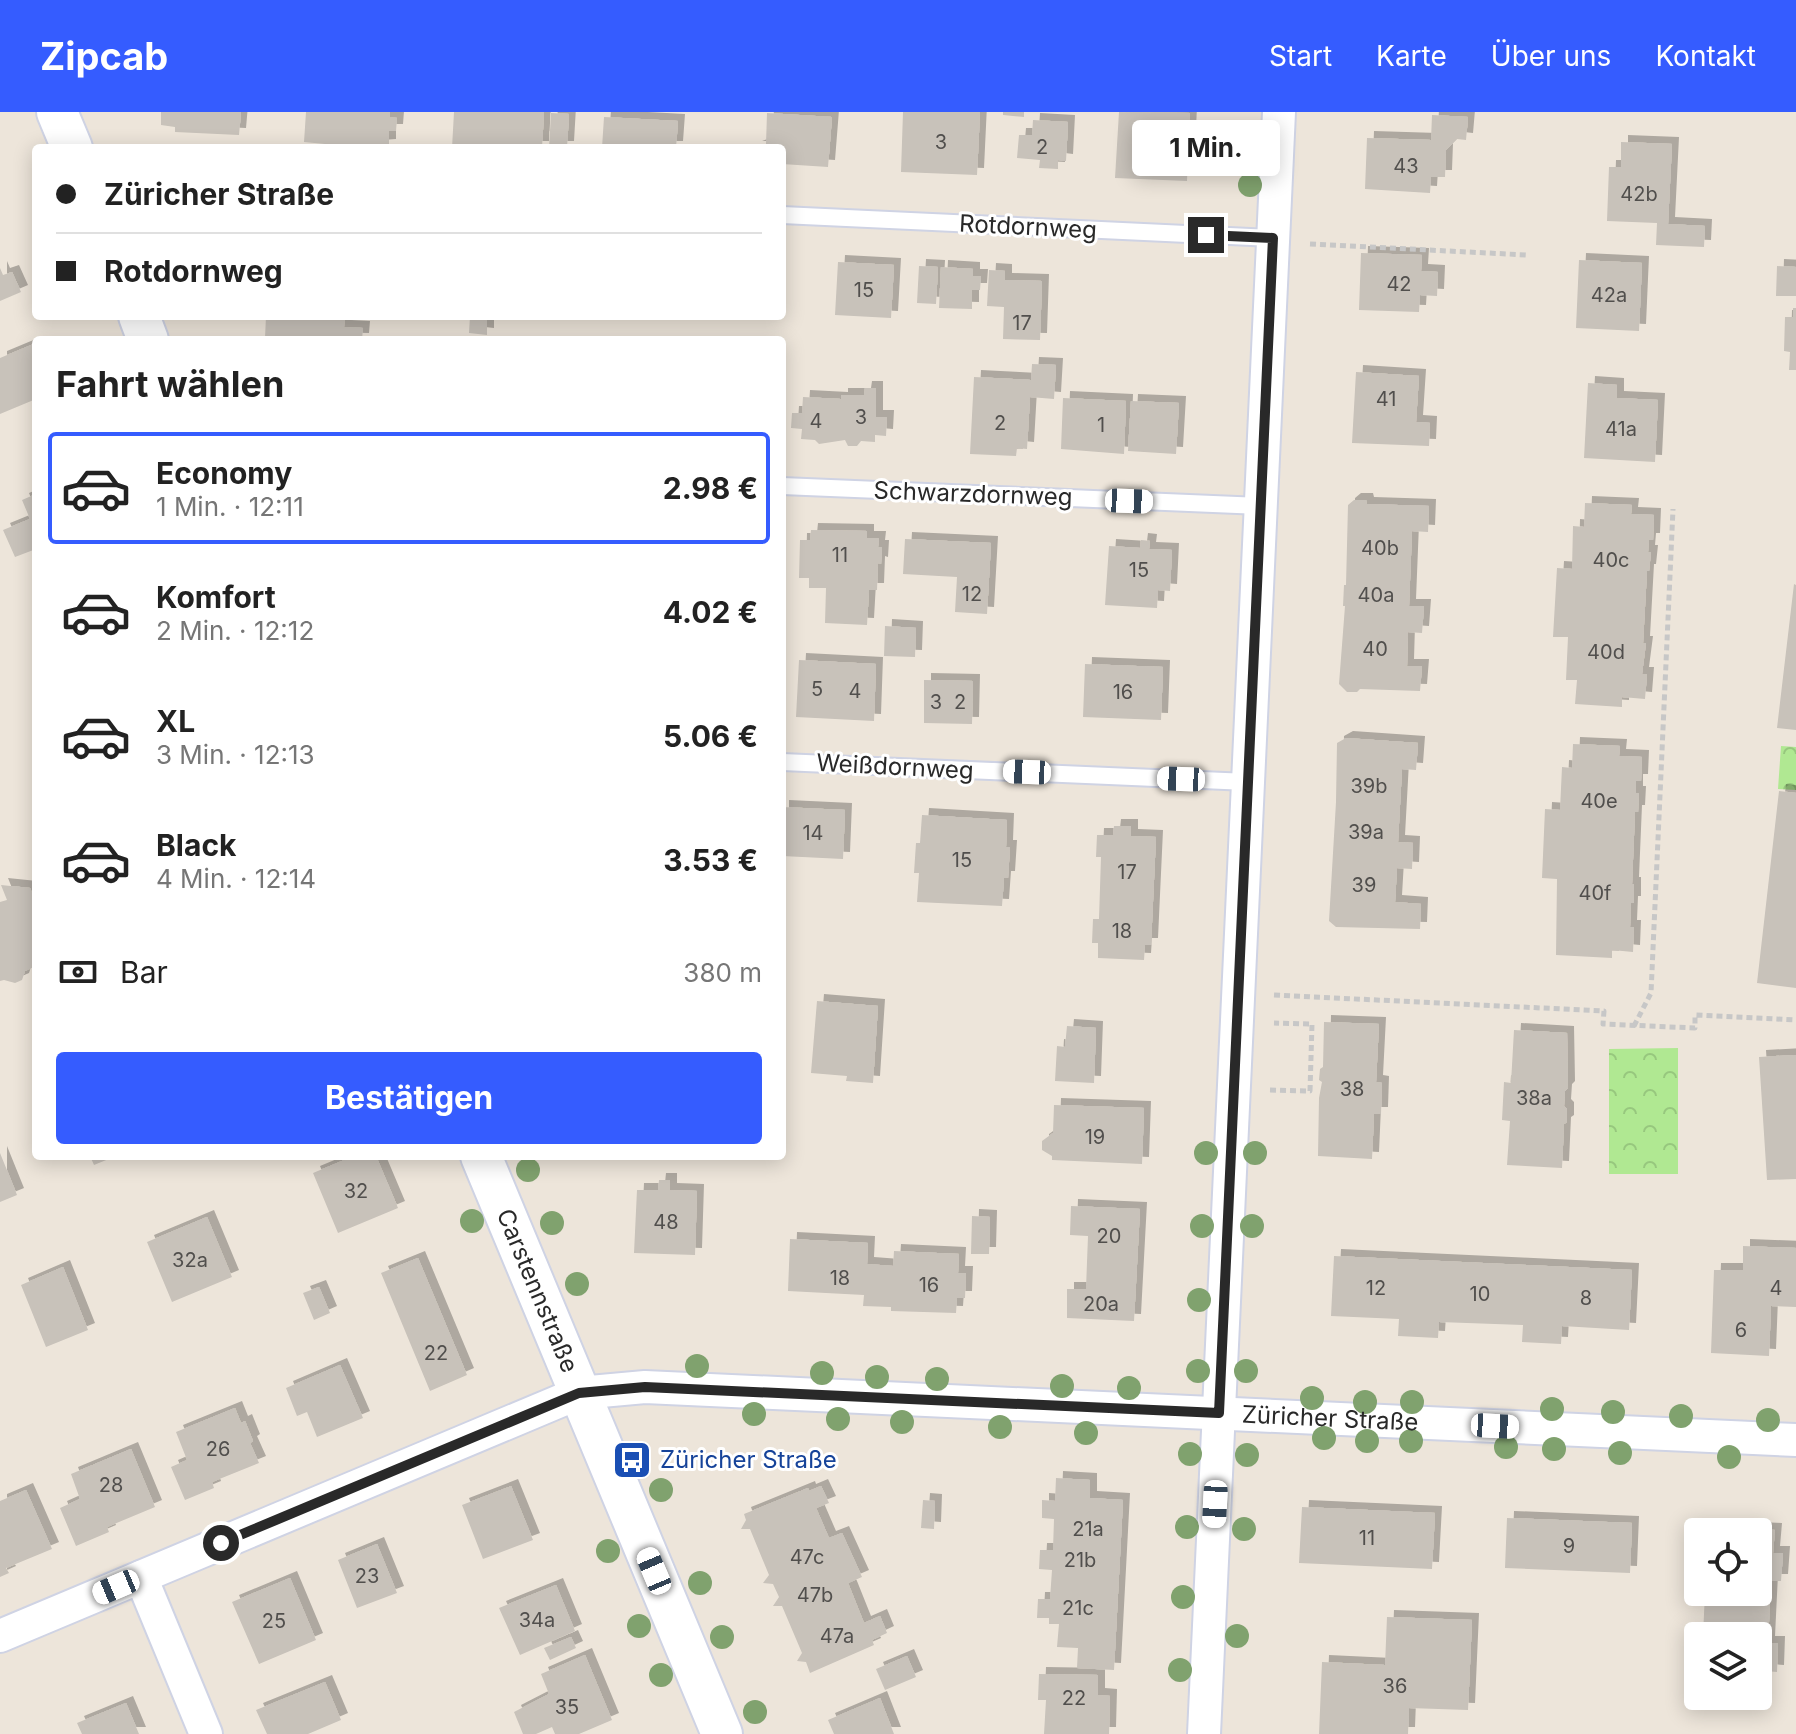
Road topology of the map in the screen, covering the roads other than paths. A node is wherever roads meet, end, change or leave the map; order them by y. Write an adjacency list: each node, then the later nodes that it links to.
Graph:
1 (57, 112): 3 (street)
2 (1279, 112): 5 (street)
3 (70, 144)
4 (786, 215): 5 (lane, Rotdornweg)
5 (1273, 238): 7 (street)
6 (786, 486): 7 (lane, Schwarzdornweg)
7 (1261, 506): 9 (street)
8 (786, 762): 9 (lane, Weißdornweg)
9 (1248, 782): 12 (street)
10 (483, 1160): 11 (street, Carstennstraße)
11 (579, 1393): 12 (street, Züricher Straße); 14 (street, Züricher Straße); 17 (street, Carstennstraße)
12 (1219, 1413): 13 (street, Züricher Straße); 18 (street)
13 (1796, 1440)
14 (141, 1577): 15 (street, Züricher Straße); 16 (street)
15 (0, 1636)
16 (206, 1734)
17 (722, 1734)
18 (1204, 1734)

